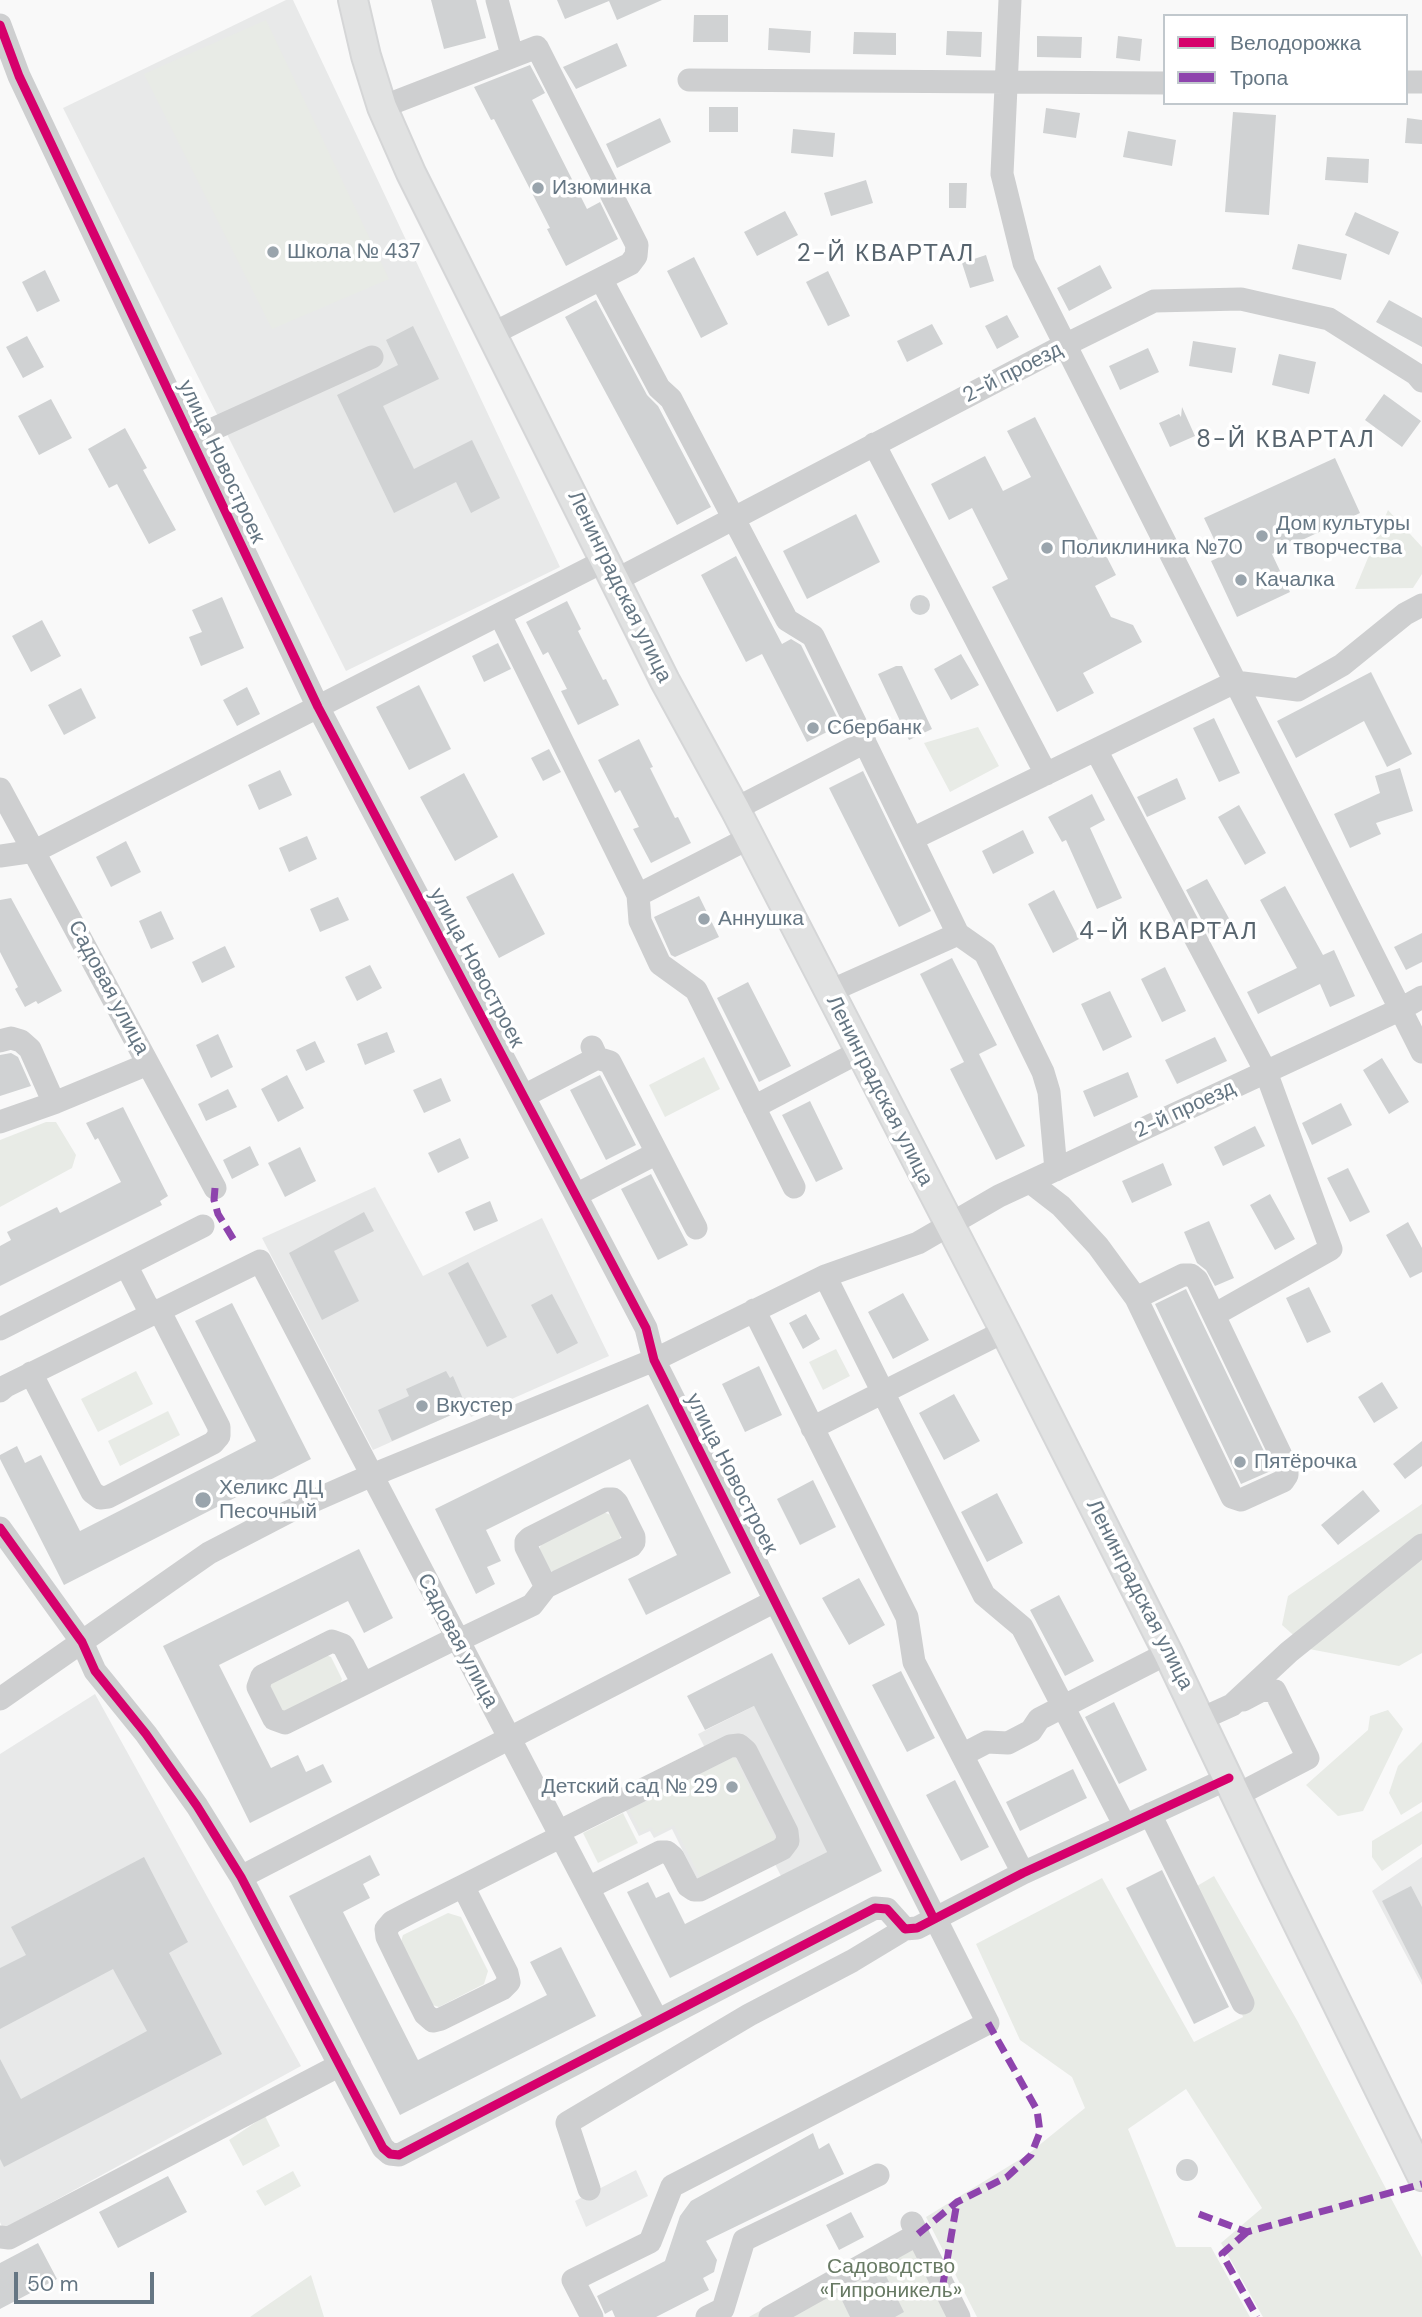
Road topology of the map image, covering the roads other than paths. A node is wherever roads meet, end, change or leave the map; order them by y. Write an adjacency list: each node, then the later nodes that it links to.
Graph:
1 (353, 0): 9 (main road, Ленинградская улица)
2 (497, 0): 5 (street)
3 (1010, 0): 7 (street)
4 (0, 26): 15 (street, улица Новостроек)
5 (512, 55): 9 (street); 10 (street)
6 (689, 80): 7 (street)
7 (1004, 83): 8 (street); 12 (street)
8 (1163, 83)
9 (382, 107): 11 (main road, Ленинградская улица)
10 (601, 279): 11 (street); 17 (street)
11 (492, 334): 18 (main road, Ленинградская улица)
12 (1065, 345): 14 (street, 2-й проезд); 16 (street, 2-й проезд); 21 (street)
13 (372, 358): 15 (street)
14 (1422, 381)
15 (191, 439): 22 (street, улица Новостроек)
16 (874, 444): 17 (street, 2-й проезд); 25 (street)
17 (733, 518): 18 (street, 2-й проезд); 23 (street)
18 (611, 570): 20 (street, 2-й проезд); 27 (main road, Ленинградская улица)
19 (1422, 605): 21 (street)
20 (500, 615): 22 (street, 2-й проезд); 32 (street)
21 (1235, 682): 24 (street); 36 (street)
22 (318, 707): 30 (street, 2-й проезд); 42 (street, улица Новостроек)
23 (865, 742): 27 (street); 29 (street)
24 (1096, 750): 25 (street); 41 (street)
25 (1046, 774): 29 (street)
26 (0, 789): 30 (street, Садовая улица)
27 (735, 809): 28 (main road, Ленинградская улица)
28 (749, 838): 32 (street); 34 (main road, Ленинградская улица)
29 (912, 839): 33 (street)
30 (35, 851): 31 (street, 2-й проезд); 40 (street, Садовая улица)
31 (0, 856)
32 (638, 894): 44 (street)
33 (958, 934): 34 (street); 47 (street)
34 (828, 992): 38 (main road, Ленинградская улица)
35 (1422, 997): 36 (street, 2-й проезд)
36 (1399, 1010): 39 (street); 41 (street, 2-й проезд)
37 (0, 1041): 43 (street)
38 (859, 1052): 44 (street); 53 (main road, Ленинградская улица)
39 (1422, 1052)
40 (148, 1064): 43 (street); 50 (street, Садовая улица)
41 (1266, 1072): 47 (street, 2-й проезд); 60 (street)
42 (524, 1096): 46 (street); 51 (street, улица Новостроек)
43 (54, 1103): 45 (street)
44 (754, 1107): 49 (street)
45 (0, 1121)
46 (657, 1153): 51 (street); 54 (street)
47 (1056, 1170): 48 (street, 2-й проезд)
48 (1030, 1182): 53 (street, 2-й проезд); 57 (street)
49 (793, 1187)
50 (215, 1188)
51 (576, 1195): 63 (street, улица Новостроек)
52 (203, 1226): 55 (street)
53 (950, 1226): 56 (street, 2-й проезд); 62 (main road, Ленинградская улица)
54 (696, 1228)
55 (126, 1265): 59 (street); 61 (street)
56 (825, 1276): 58 (street, 2-й проезд); 66 (street)
57 (1136, 1298): 60 (street); 60 (street)
58 (754, 1310): 63 (street, 2-й проезд); 67 (street)
59 (155, 1312): 64 (street); 64 (street); 68 (street, Садовая улица)
60 (1214, 1315)
61 (0, 1328)
62 (1005, 1331): 66 (street); 75 (main road, Ленинградская улица)
63 (654, 1360): 68 (street, 2-й проезд); 72 (street, улица Новостроек)
64 (31, 1373): 65 (street)
65 (0, 1391)
66 (883, 1392): 67 (street); 79 (street)
67 (812, 1427): 82 (street)
68 (370, 1476): 73 (street, Садовая улица); 74 (street, 2-й проезд)
69 (0, 1528): 74 (street)
70 (1422, 1545): 78 (street)
71 (546, 1587): 71 (street); 73 (street)
72 (775, 1601): 81 (street); 91 (street, улица Новостроек)
73 (456, 1640): 76 (street); 81 (street, Садовая улица)
74 (82, 1642): 77 (street, 2-й проезд); 88 (street)
75 (1168, 1653): 79 (street); 80 (main road, Ленинградская улица)
76 (363, 1684)
77 (0, 1699)
78 (1232, 1705): 80 (street); 83 (street)
79 (1063, 1707): 82 (street); 85 (street)
80 (1201, 1720): 83 (main road, Ленинградская улица)
81 (509, 1739): 86 (street, Садовая улица); 88 (street)
82 (962, 1755): 87 (street)
83 (1233, 1786): 84 (street); 97 (main road, Ленинградская улица)
84 (1150, 1814): 85 (street); 93 (street)
85 (1125, 1826): 87 (street)
86 (559, 1834): 89 (street); 90 (street, Садовая улица); 90 (street)
87 (1023, 1873): 91 (street)
88 (241, 1877): 95 (street)
89 (463, 1886): 89 (street)
90 (587, 1888): 94 (street, Садовая улица)
91 (934, 1919): 92 (street); 100 (street, улица Новостроек)
92 (905, 1929): 94 (street); 98 (street)
93 (1243, 2003)
94 (657, 2020): 95 (street)
95 (340, 2065): 99 (street)
96 (878, 2175): 101 (street)
97 (1422, 2176)
98 (589, 2189)
99 (0, 2237)
100 (592, 2317)
101 (708, 2317)
102 (770, 2317): 103 (street)
103 (959, 2317)

